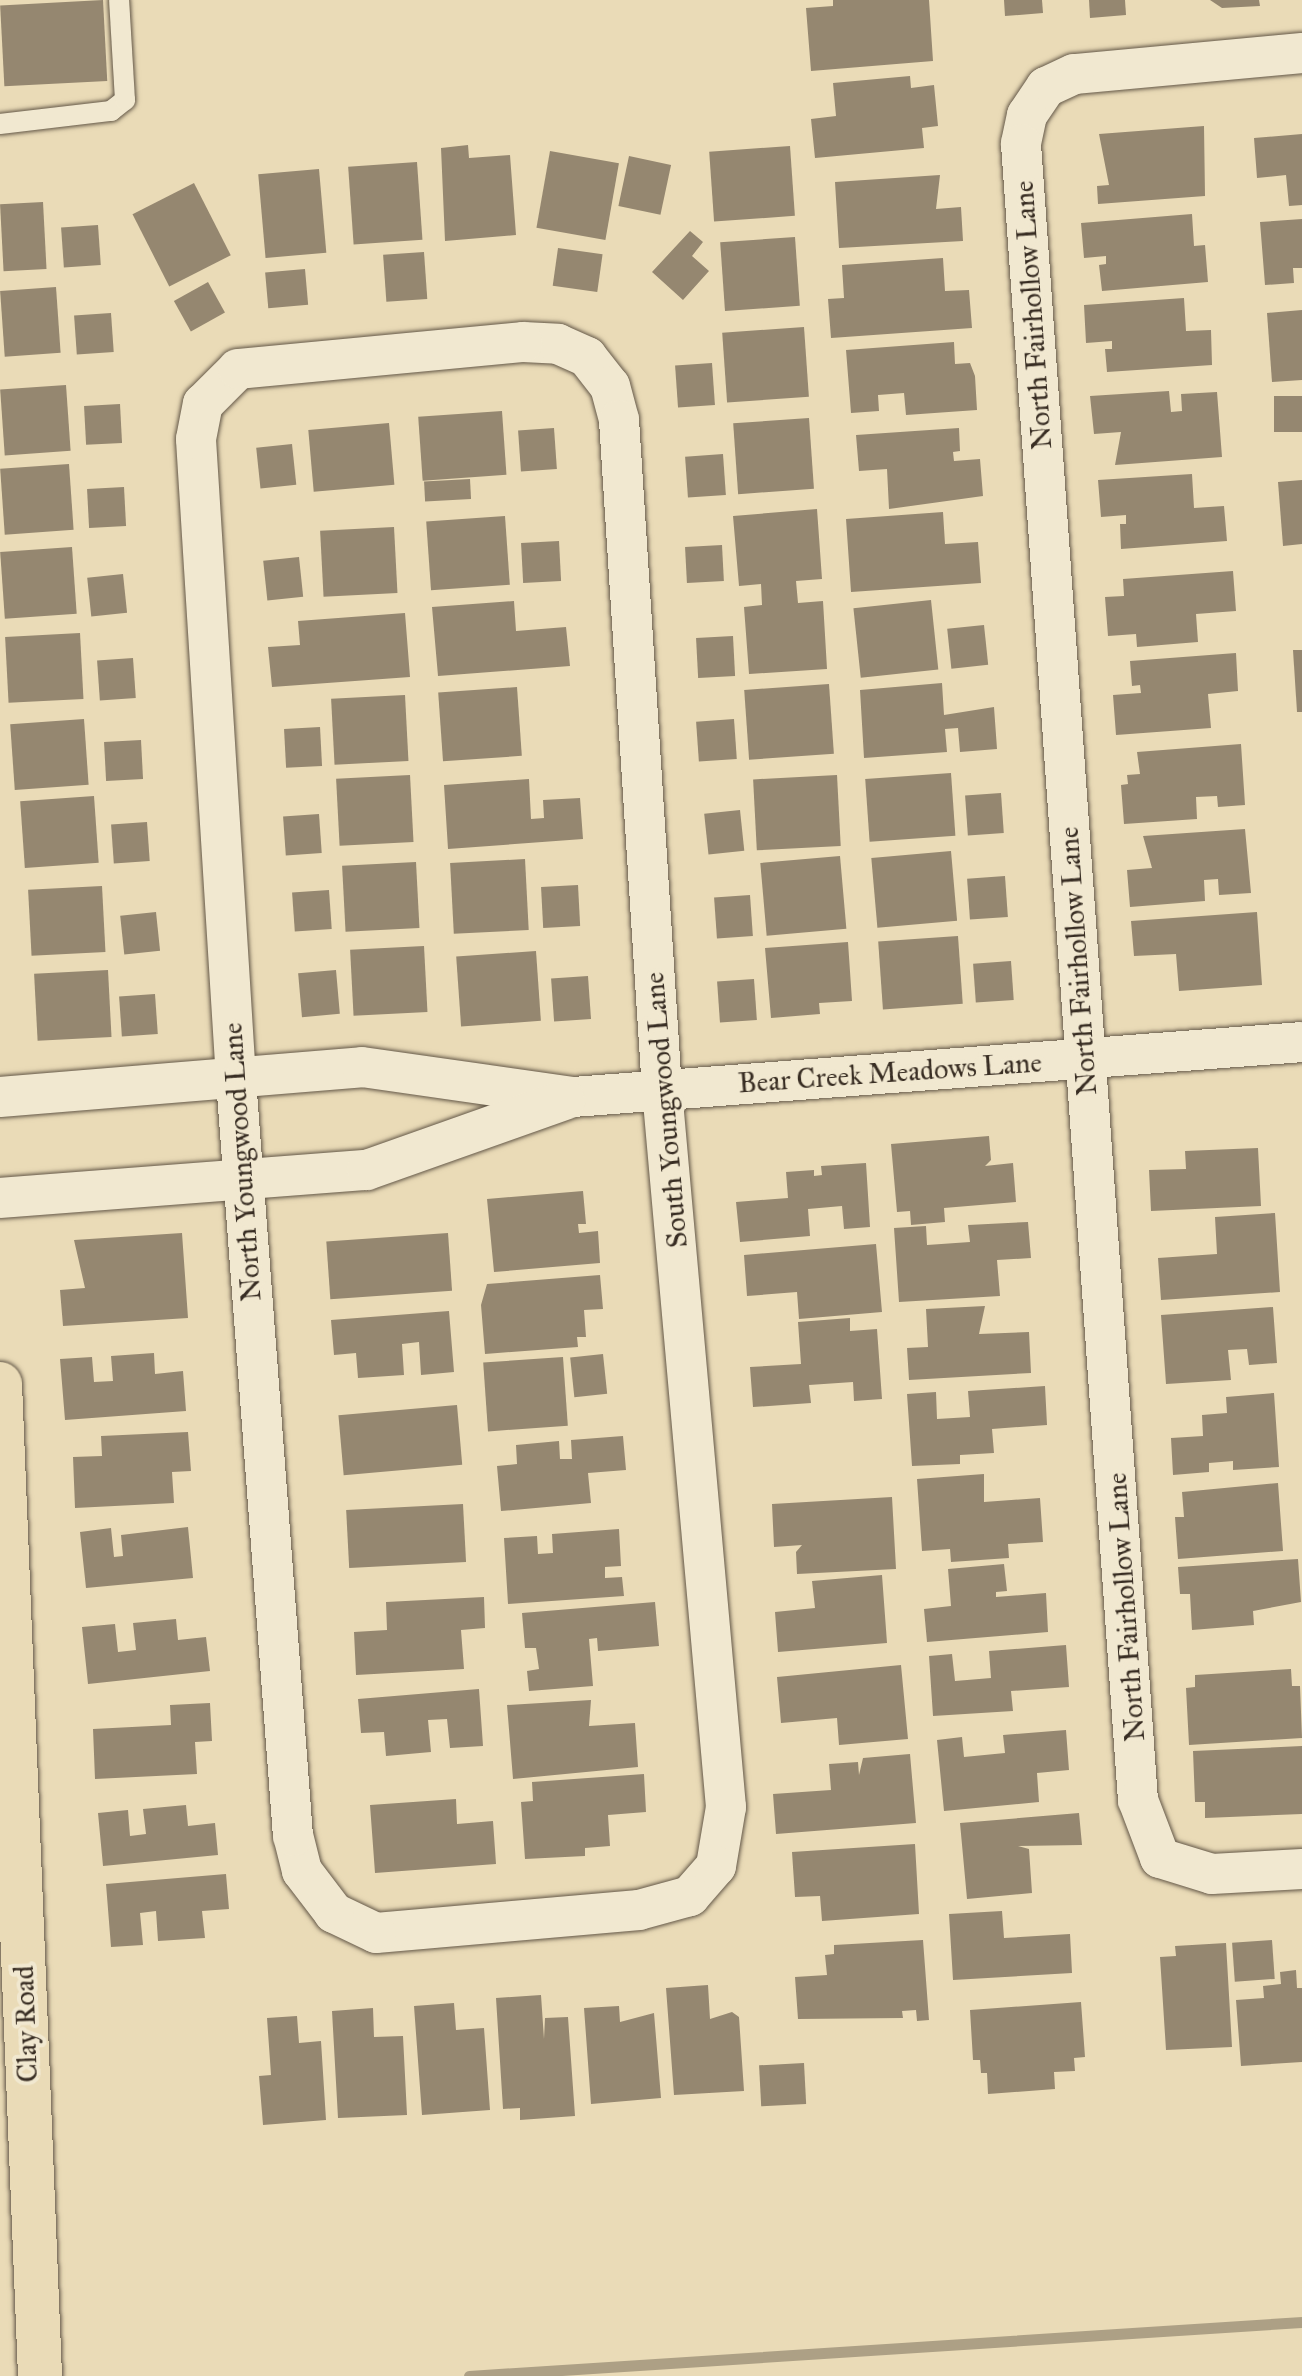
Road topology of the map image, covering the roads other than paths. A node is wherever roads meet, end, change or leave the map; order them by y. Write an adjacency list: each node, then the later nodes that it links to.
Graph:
1 (119, 0): 3 (lane)
2 (1302, 53): 6 (street, North Fairhollow Lane)
3 (0, 124)
4 (383, 355): 7 (street, North Youngwood Lane); 8 (street, South Youngwood Lane)
5 (1302, 1042): 6 (street, Bear Creek Meadows Lane)
6 (1085, 1058): 8 (street, Bear Creek Meadows Lane); 14 (street, North Fairhollow Lane)
7 (236, 1079): 9 (street, Bear Creek Meadows Lane); 10 (street, Bear Creek Meadows Lane); 11 (street, North Youngwood Lane)
8 (662, 1090): 10 (street, Bear Creek Meadows Lane); 15 (street, South Youngwood Lane)
9 (0, 1097)
10 (573, 1097): 11 (street, Bear Creek Meadows Lane)
11 (243, 1179): 12 (street, Bear Creek Meadows Lane); 15 (street, North Youngwood Lane)
12 (0, 1198)
13 (0, 1384): 16 (main road, Clay Road)
14 (1302, 1869)
15 (520, 1920)
16 (0, 2091)

